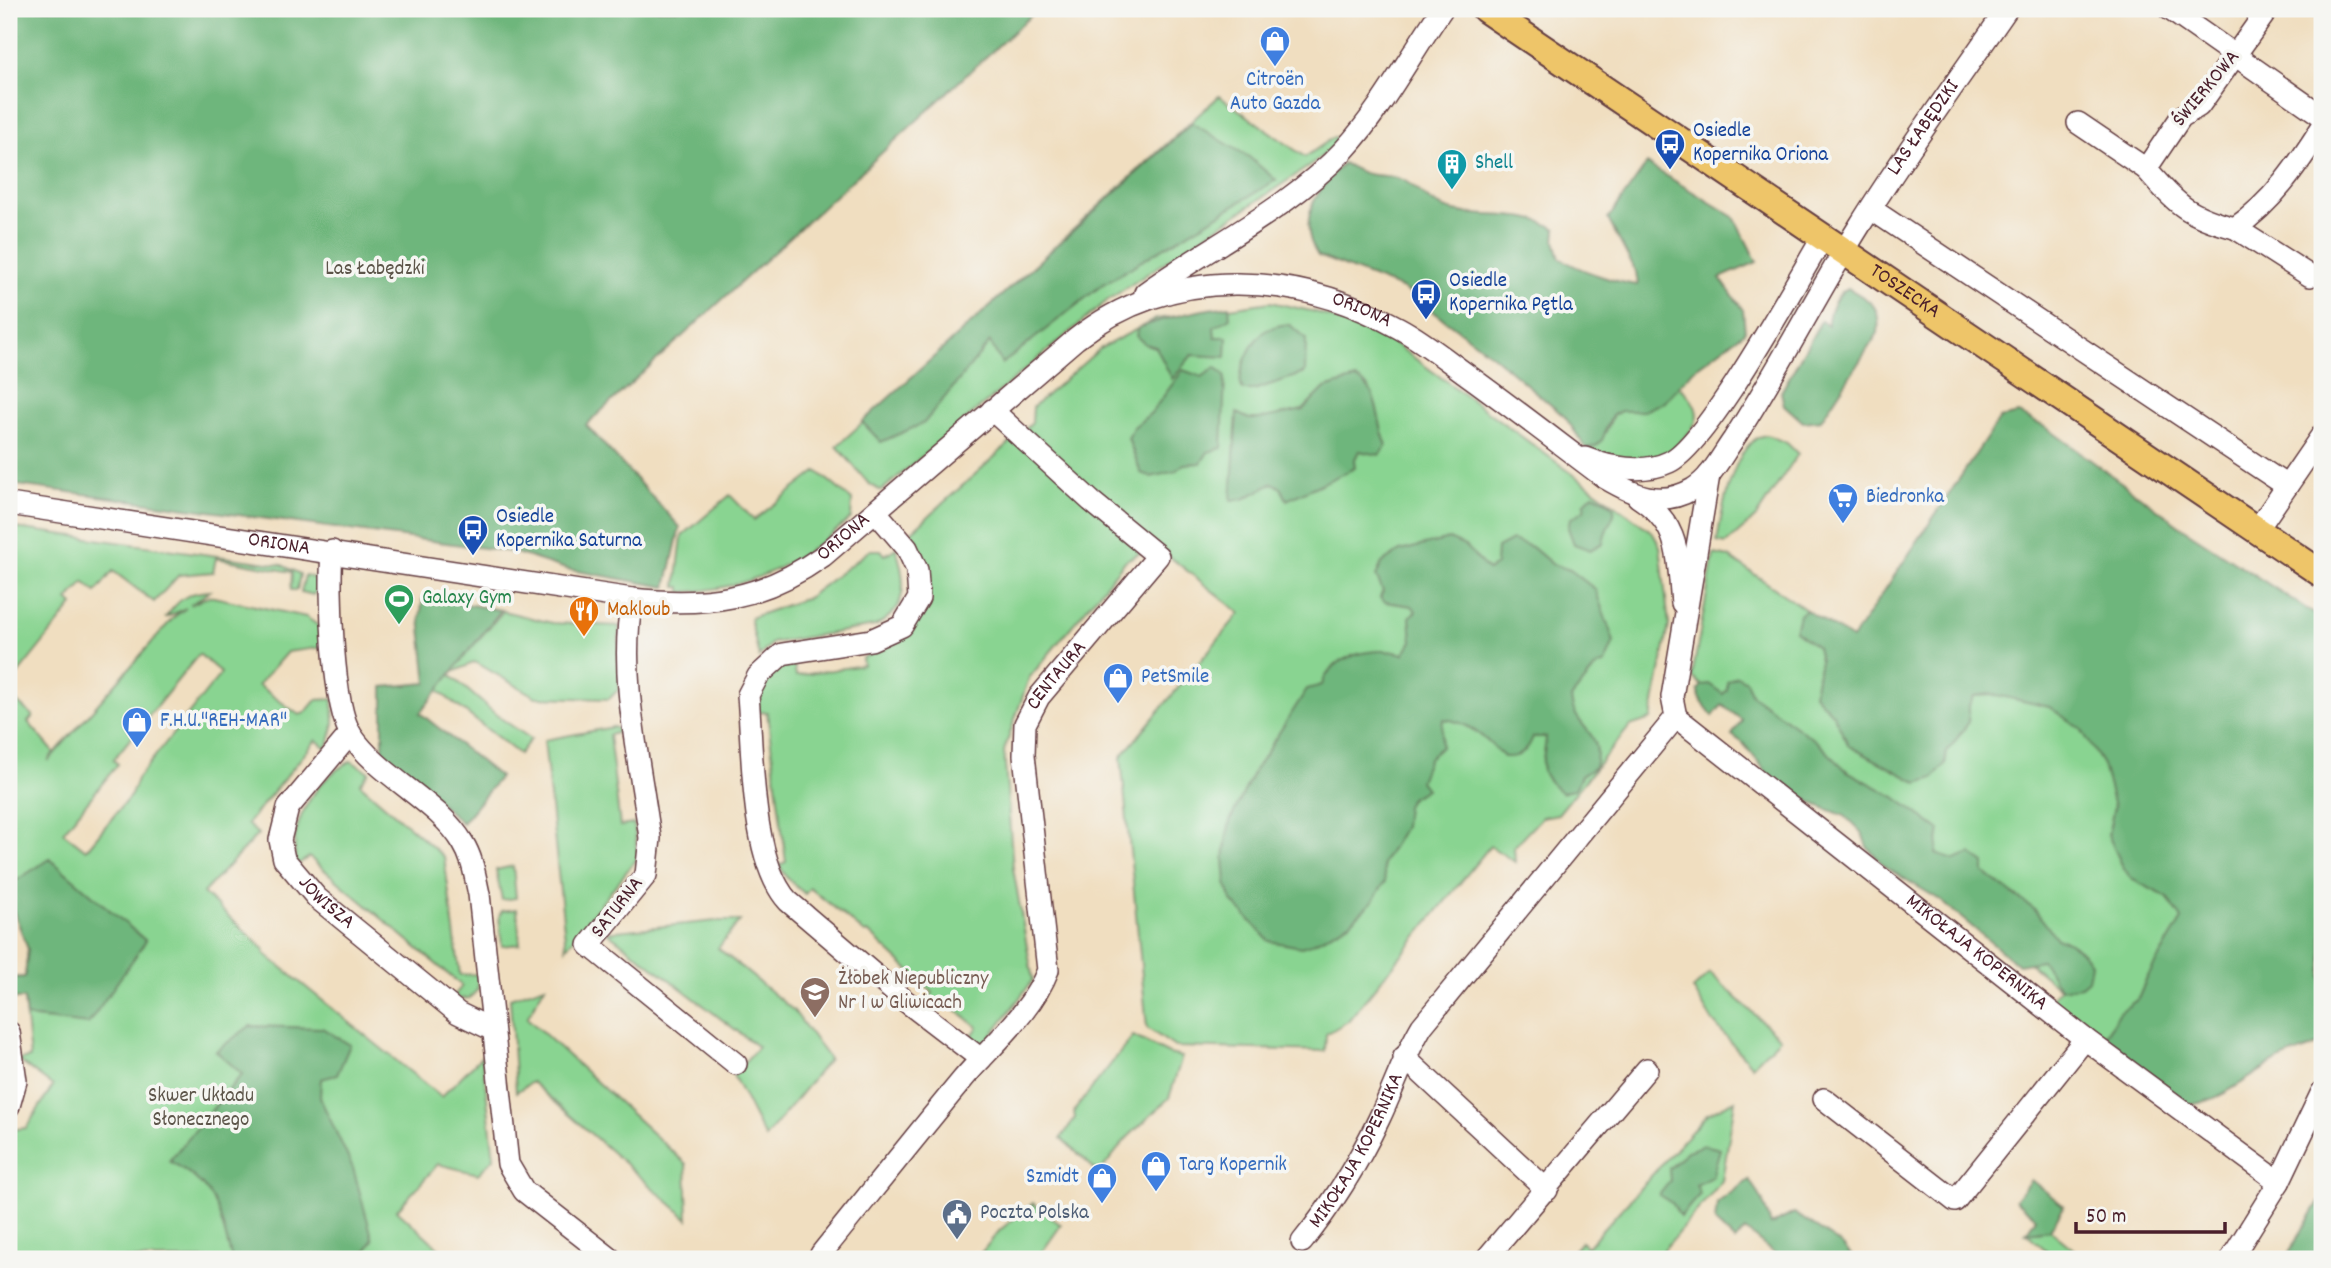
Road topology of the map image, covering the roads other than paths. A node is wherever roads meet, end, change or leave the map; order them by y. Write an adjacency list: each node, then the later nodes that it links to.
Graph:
1 (1441, 9): 16 (street)
2 (1485, 9): 13 (main road, TOSZECKA)
3 (2007, 9): 11 (street, LAS ŁABĘDZKI)
4 (2169, 9): 6 (street)
5 (2268, 9): 6 (street, ŚWIERKOWA)
6 (2236, 57): 7 (street); 10 (street, ŚWIERKOWA)
7 (2322, 116)
8 (2078, 123): 10 (street)
9 (2322, 127): 12 (street)
10 (2147, 169): 12 (street)
11 (1871, 209): 14 (street, LAS ŁABĘDZKI); 26 (street)
12 (2235, 228): 15 (street)
13 (1823, 237): 14 (main road, TOSZECKA); 17 (street, ORIONA)
14 (1844, 252): 19 (street, ORIONA); 34 (main road, TOSZECKA)
15 (2310, 276)
16 (1123, 308): 18 (street, ORIONA); 21 (street, ORIONA)
17 (1722, 401): 19 (street); 22 (street, ORIONA)
18 (992, 410): 31 (street, ORIONA); 45 (street, CENTAURA)
19 (1752, 411): 25 (street, ORIONA)
20 (2322, 435): 26 (street)
21 (1571, 451): 23 (street, ORIONA); 28 (street, ORIONA)
22 (1681, 454): 23 (street, ORIONA); 24 (street)
23 (1643, 470): 24 (street)
24 (1667, 475): 27 (street); 29 (street)
25 (1709, 475): 27 (street, ORIONA); 32 (street)
26 (2287, 486): 34 (street)
27 (1692, 490): 29 (street, ORIONA); 32 (street)
28 (1635, 495): 29 (street, ORIONA); 33 (street)
29 (1665, 499): 33 (street)
30 (9, 504): 35 (street, ORIONA)
31 (876, 512): 37 (street, ORIONA); 45 (street)
32 (1701, 512): 38 (street)
33 (1671, 529): 38 (street)
34 (2257, 530): 36 (main road, TOSZECKA)
35 (331, 551): 37 (street, ORIONA); 40 (street)
36 (2322, 574)
37 (632, 599): 46 (street, SATURNA)
38 (1684, 622): 39 (street)
39 (1676, 717): 43 (street, MIKOŁAJA KOPERNIKA); 44 (street, MIKOŁAJA KOPERNIKA)
40 (350, 734): 41 (street); 41 (street, JOWISZA)
41 (493, 1030): 55 (street)
42 (9, 1032): 50 (street)
43 (2085, 1038): 49 (street); 51 (street, MIKOŁAJA KOPERNIKA)
44 (1404, 1057): 52 (street, MIKOŁAJA KOPERNIKA); 53 (street, MIKOŁAJA KOPERNIKA)
45 (981, 1059): 54 (street, CENTAURA)
46 (736, 1065)
47 (1647, 1069): 52 (street)
48 (2322, 1092): 51 (street)
49 (1824, 1099)
50 (9, 1106)
51 (2279, 1182): 57 (street)
52 (1547, 1190): 56 (street)
53 (1303, 1242)
54 (821, 1254)
55 (611, 1259)
56 (1486, 1259)
57 (2231, 1259)

